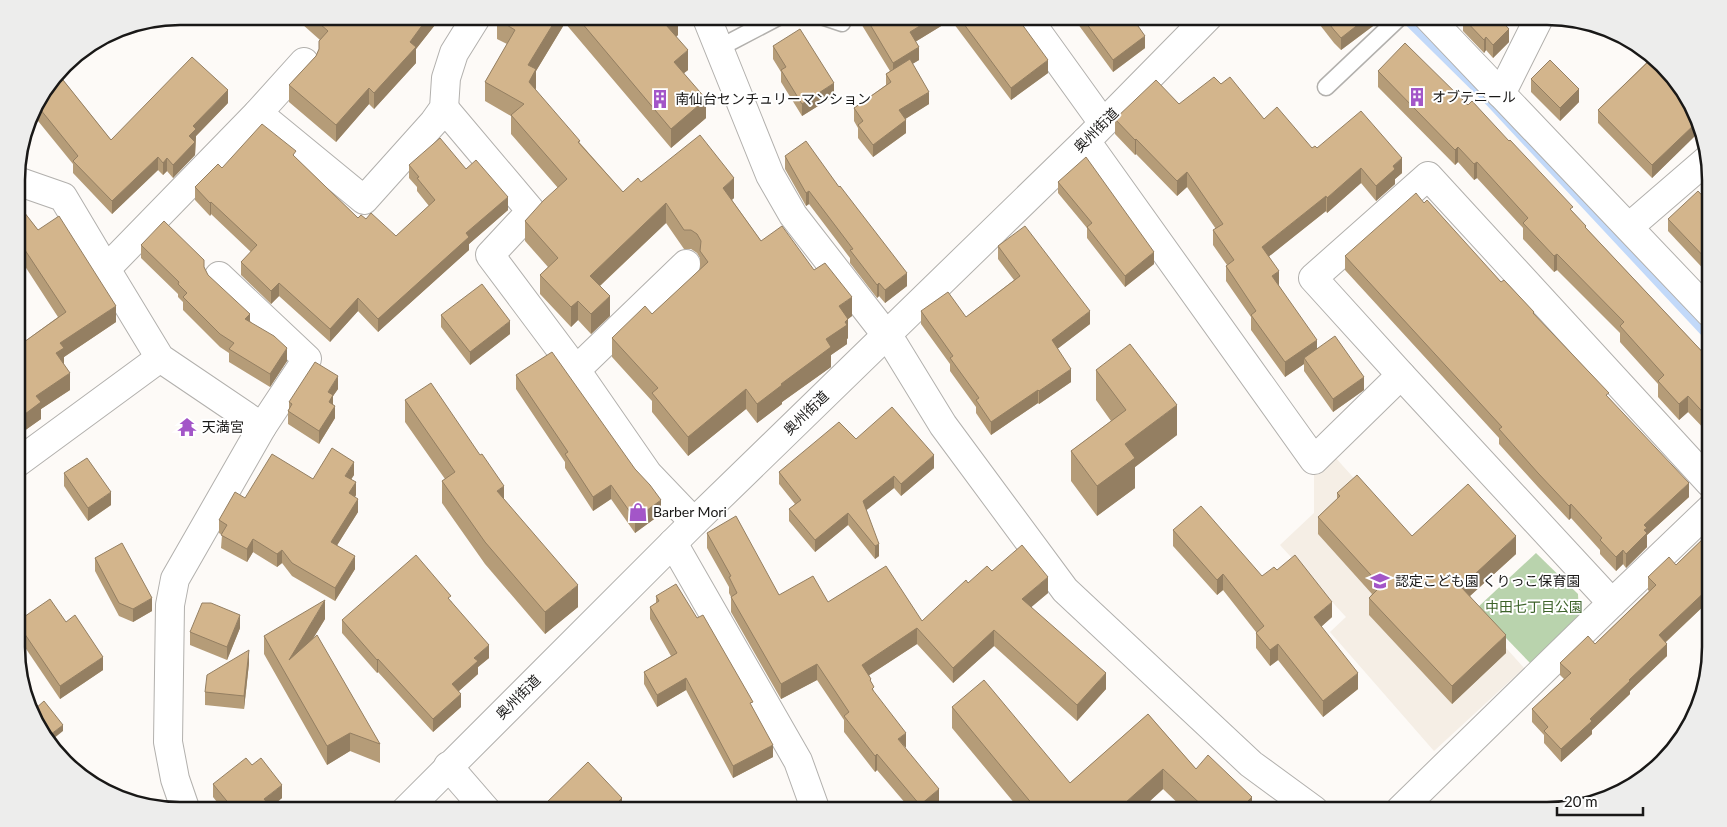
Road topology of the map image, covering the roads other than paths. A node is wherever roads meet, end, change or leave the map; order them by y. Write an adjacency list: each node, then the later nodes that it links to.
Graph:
1 (471, 25): 13 (street)
2 (710, 25): 9 (street)
3 (763, 25): 9 (lane)
4 (1031, 25): 15 (street)
5 (1200, 25): 15 (street, 奥州街道)
6 (1392, 25): 11 (lane)
7 (1436, 25): 12 (street)
8 (1536, 25): 12 (street)
9 (719, 48): 23 (street)
10 (304, 62): 14 (street)
11 (1326, 87)
12 (1501, 94): 18 (street)
13 (444, 108): 14 (street); 25 (street)
14 (258, 113): 20 (street)
15 (1095, 132): 23 (street, 奥州街道); 26 (street)
16 (1701, 165): 18 (street)
17 (25, 184): 20 (street)
18 (1629, 227): 22 (street)
19 (686, 264): 25 (street)
20 (106, 269): 24 (street)
21 (218, 276): 27 (street)
22 (1702, 305)
23 (886, 335): 31 (street, 奥州街道); 39 (street)
24 (160, 358): 27 (street); 28 (street)
25 (576, 370): 31 (street)
26 (1401, 375): 29 (street); 33 (street)
27 (262, 428): 35 (street)
28 (25, 457)
29 (1702, 474)
30 (1702, 517): 33 (street)
31 (694, 522): 32 (street, 奥州街道)
32 (673, 543): 34 (street, 奥州街道); 38 (street)
33 (1612, 603): 40 (street)
34 (448, 766): 36 (street, 奥州街道); 37 (street)
35 (183, 802)
36 (413, 802)
37 (479, 802)
38 (813, 802)
39 (1303, 802)
40 (1408, 802)

